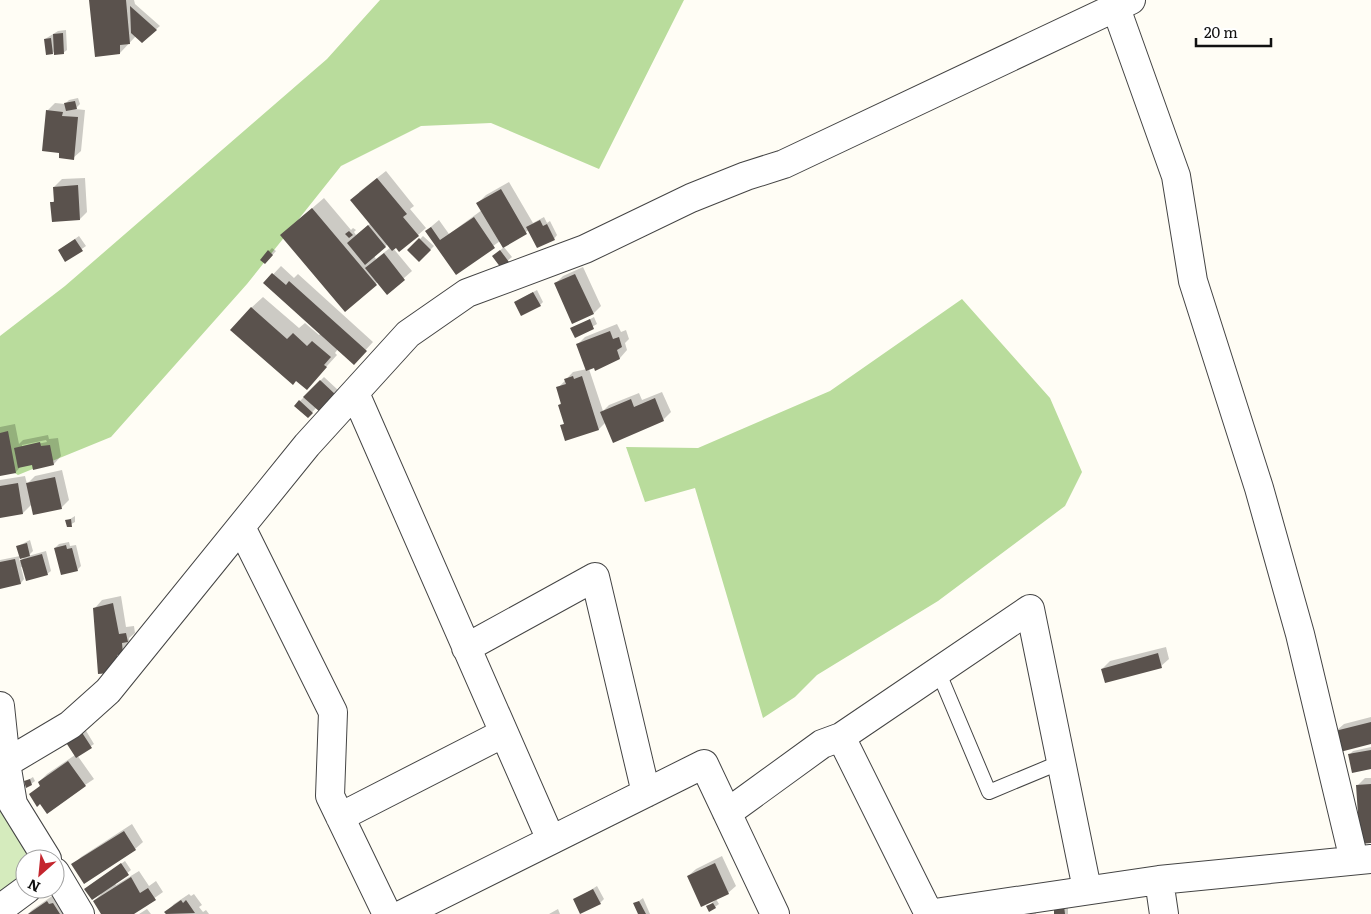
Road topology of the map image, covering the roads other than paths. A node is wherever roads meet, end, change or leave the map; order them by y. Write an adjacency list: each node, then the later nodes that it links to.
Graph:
1 (1123, 4): 2 (street); 16 (street)
2 (355, 393): 3 (street); 4 (street)
3 (241, 527): 10 (street); 13 (street)
4 (466, 648): 7 (street); 11 (street)
5 (938, 671): 8 (street); 9 (lane); 9 (street)
6 (0, 706): 10 (street)
7 (504, 733): 13 (street); 14 (street)
8 (841, 737): 12 (street); 26 (street)
9 (1061, 762): 19 (street)
10 (6, 763): 15 (street)
11 (646, 793): 12 (street); 14 (street)
12 (727, 814): 25 (street)
13 (340, 817): 23 (street)
14 (551, 840): 24 (street)
15 (41, 849)
16 (1363, 860): 17 (street)
17 (1159, 880): 19 (street); 27 (street)
18 (65, 889): 22 (street)
19 (1087, 890): 26 (street)
20 (15, 898): 21 (street)
21 (0, 909)
22 (80, 914)
23 (387, 914)
24 (403, 914)
25 (775, 914)
26 (929, 914)
27 (1164, 914)

